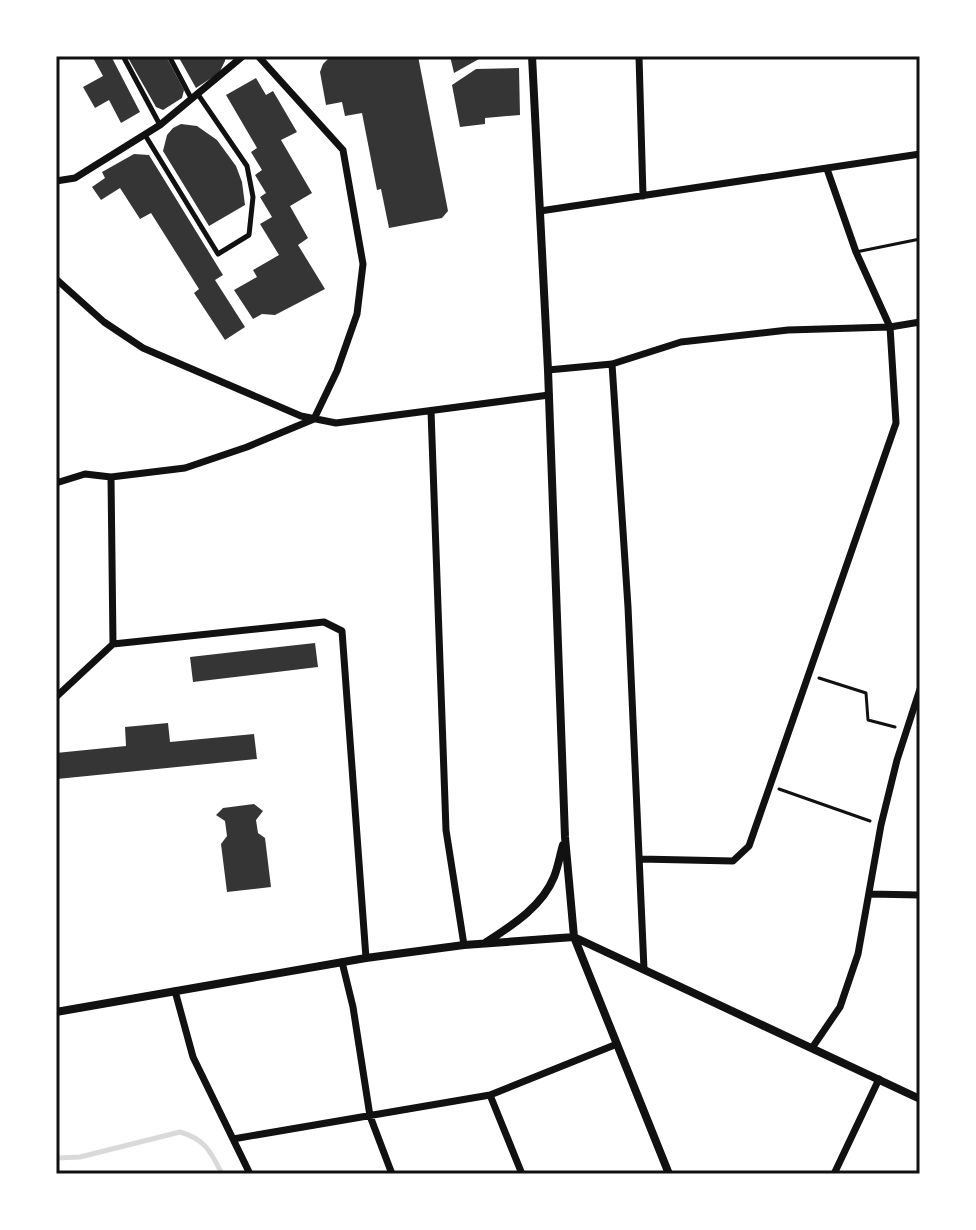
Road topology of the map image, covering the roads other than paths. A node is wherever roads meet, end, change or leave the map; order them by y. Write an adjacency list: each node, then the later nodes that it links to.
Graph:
1 (123, 56): 8 (street)
2 (169, 56): 7 (street)
3 (243, 56): 7 (street)
4 (258, 56): 24 (street)
5 (532, 56): 14 (street)
6 (639, 56): 13 (street)
7 (194, 96): 8 (street); 9 (street)
8 (160, 125): 9 (street)
9 (145, 135): 12 (street)
10 (920, 154): 11 (street)
11 (827, 169): 13 (street); 16 (street)
12 (56, 181)
13 (643, 196): 14 (street)
14 (540, 211): 21 (street)
15 (920, 239): 16 (lane)
16 (856, 252): 19 (street)
17 (56, 279): 24 (street)
18 (920, 322): 19 (street)
19 (890, 327): 20 (street); 31 (street)
20 (612, 364): 21 (street); 31 (street)
21 (548, 370): 22 (street)
22 (549, 395): 23 (street); 30 (street)
23 (431, 411): 24 (street); 36 (street)
24 (314, 419): 25 (street)
25 (111, 477): 26 (street); 27 (street)
26 (56, 483)
27 (113, 644): 29 (street); 37 (street)
28 (920, 689): 32 (street)
29 (56, 697)
30 (565, 837): 34 (street); 35 (street)
31 (640, 859): 39 (street)
32 (869, 894): 33 (street); 43 (street)
33 (920, 895)
34 (574, 937): 35 (street); 39 (street); 42 (street)
35 (483, 944): 36 (street)
36 (464, 945): 37 (street)
37 (366, 958): 38 (street)
38 (342, 962): 40 (street); 47 (street)
39 (644, 969): 43 (street)
40 (175, 991): 41 (street); 48 (street)
41 (56, 1012)
42 (617, 1044): 45 (street); 52 (street)
43 (812, 1048): 44 (street)
44 (879, 1079): 46 (street); 53 (street)
45 (490, 1095): 47 (street); 51 (street)
46 (920, 1099)
47 (370, 1116): 48 (street); 50 (street)
48 (233, 1139): 49 (street)
49 (250, 1174)
50 (392, 1174)
51 (522, 1174)
52 (669, 1174)
53 (834, 1174)

